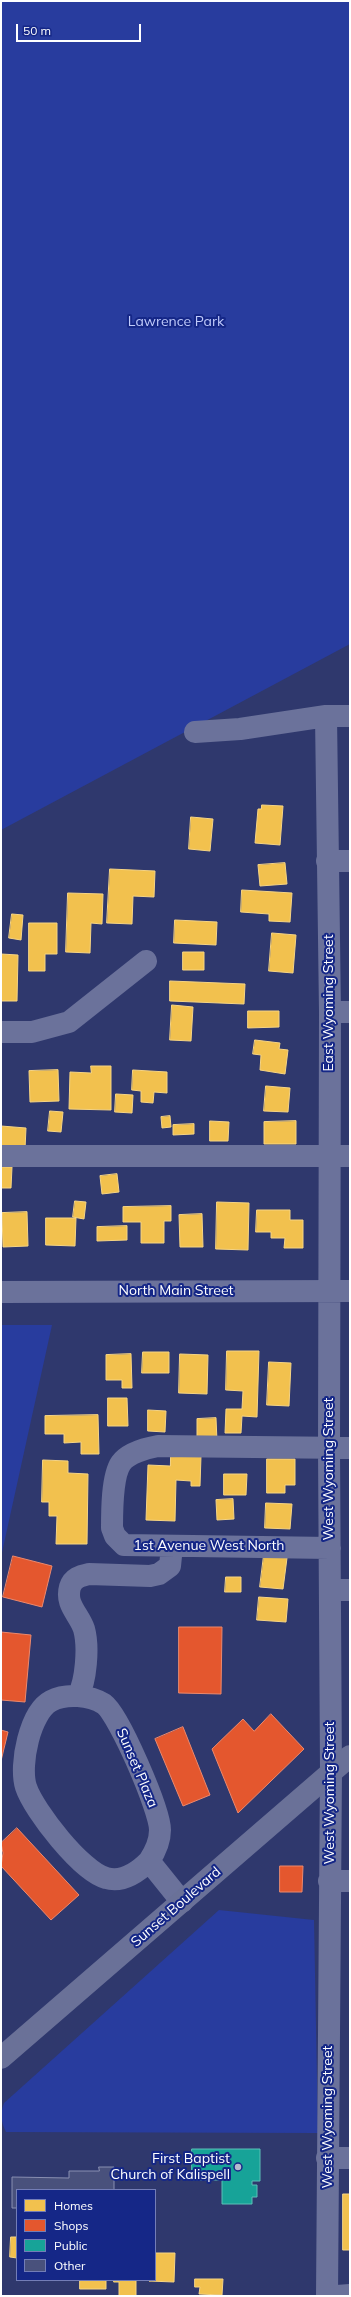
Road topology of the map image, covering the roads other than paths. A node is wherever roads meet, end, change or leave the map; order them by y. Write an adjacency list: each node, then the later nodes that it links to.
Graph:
1 (326, 716): 2 (street); 3 (street); 4 (street, East Wyoming Street)
2 (350, 716)
3 (195, 732)
4 (327, 861): 5 (street); 7 (street, East Wyoming Street)
5 (350, 861)
6 (146, 961): 8 (street)
7 (340, 1012): 10 (street, East Wyoming Street)
8 (1, 1032)
9 (1, 1156): 10 (street)
10 (340, 1156): 11 (street, East Wyoming Street)
11 (340, 1291): 12 (street, North Main Street); 13 (street, West Wyoming Street)
12 (1, 1292)
13 (340, 1448): 14 (street, 1st Avenue West North); 15 (street, West Wyoming Street)
14 (172, 1546): 15 (street, 1st Avenue West North); 17 (street)
15 (330, 1548): 16 (street, West Wyoming Street)
16 (340, 1590): 19 (street, West Wyoming Street)
17 (78, 1696): 20 (street, Sunset Plaza); 20 (street, Sunset Plaza)
18 (350, 1756): 19 (main road, Sunset Boulevard)
19 (331, 1771): 21 (street, West Wyoming Street); 22 (main road, Sunset Boulevard)
20 (150, 1861): 22 (street)
21 (340, 1881): 24 (street, West Wyoming Street)
22 (182, 1902): 23 (main road, Sunset Boulevard)
23 (1, 2058)
24 (328, 2158): 25 (street); 27 (street, West Wyoming Street)
25 (350, 2158)
26 (350, 2295): 28 (street)
27 (327, 2296)
28 (338, 2296)

